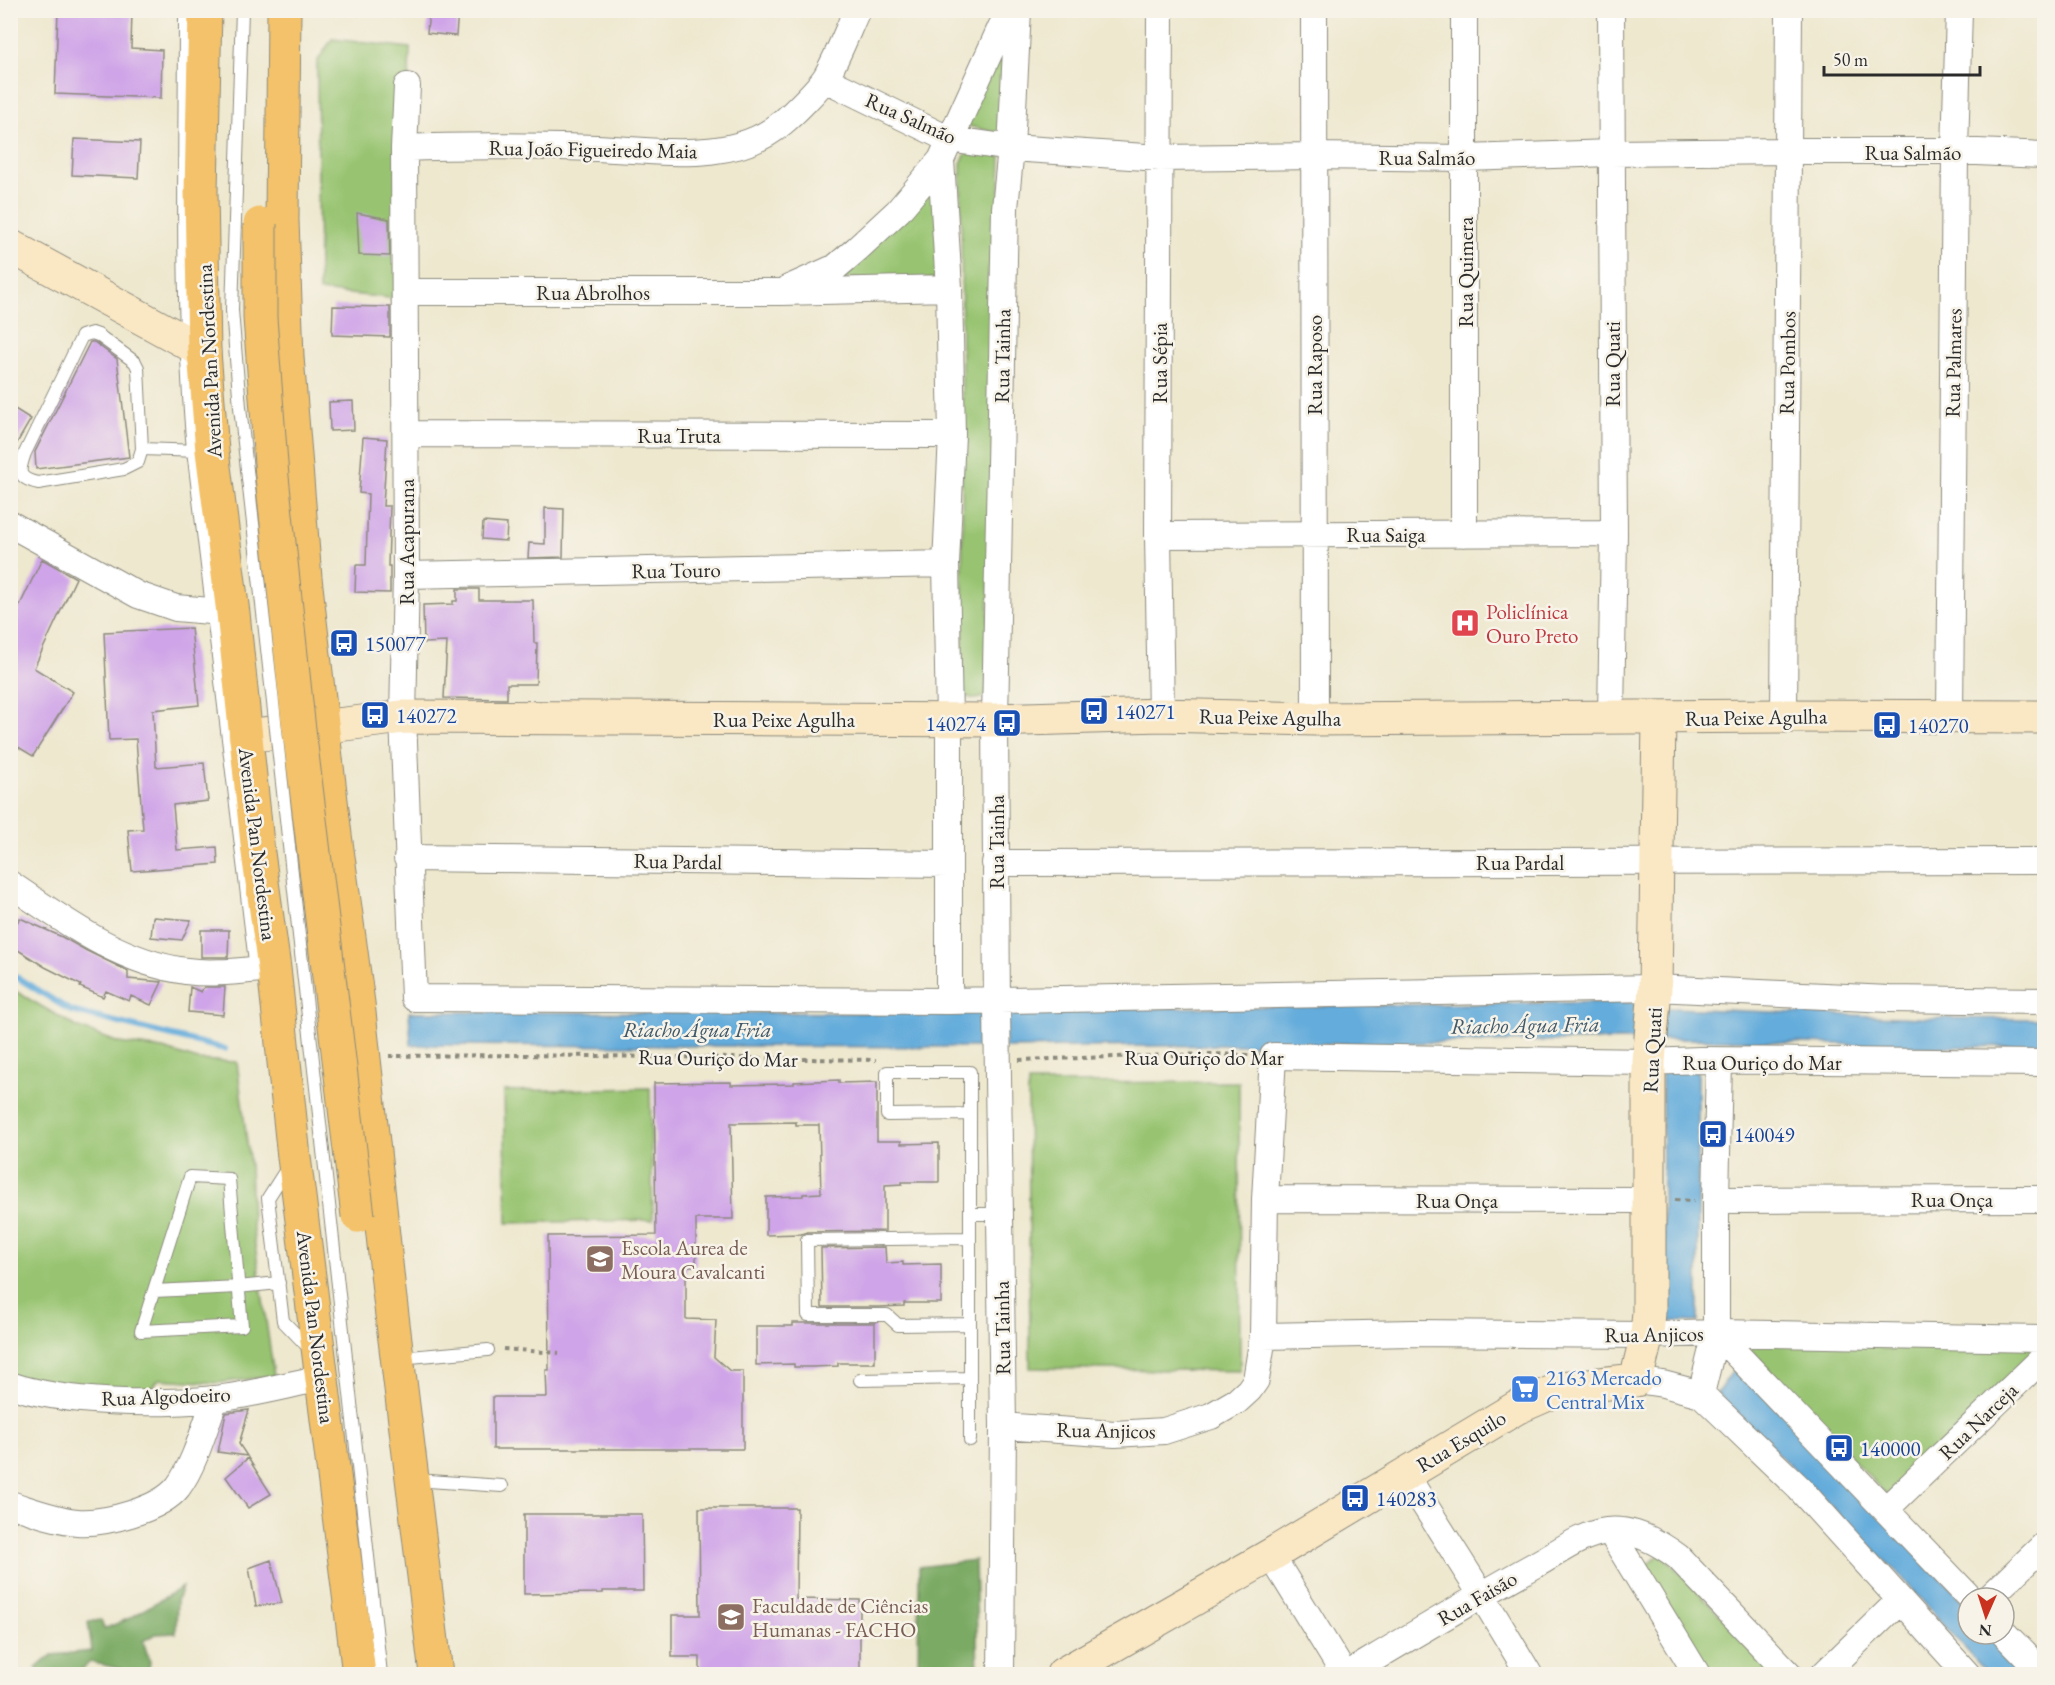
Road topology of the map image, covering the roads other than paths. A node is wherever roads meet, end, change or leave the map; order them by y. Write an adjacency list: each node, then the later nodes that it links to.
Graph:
1 (185, 10): 31 (lane)
2 (205, 10): 31 (highway, Avenida Pan Nordestina)
3 (242, 10): 79 (lane, bridge)
4 (266, 10): 79 (highway, bridge)
5 (284, 10): 54 (highway)
6 (857, 10): 15 (street, Rua João Figueiredo Maia)
7 (1011, 10): 19 (street, Rua Abrolhos)
8 (1018, 10): 18 (street, Rua Tainha)
9 (1160, 10): 25 (street, Rua Sépia)
10 (1314, 10): 24 (street, Rua Raposo)
11 (1464, 10): 26 (street, Rua Quimera)
12 (1611, 10): 22 (street, Rua Quati)
13 (1789, 10): 20 (street, Rua Pombos)
14 (1959, 10): 21 (street, Rua Palmares)
15 (825, 79): 17 (street, Rua João Figueiredo Maia); 19 (street, Rua Salmão)
16 (407, 86): 17 (street, Rua Acapurana)
17 (404, 148): 29 (street, Rua Acapurana)
18 (1011, 148): 19 (street, Rua Salmão); 25 (street, Rua Salmão); 53 (street, Rua Tainha)
19 (945, 150): 28 (street); 30 (street, Rua Abrolhos)
20 (1790, 151): 21 (street, Rua Salmão); 22 (street, Rua Salmão); 45 (street, Rua Pombos)
21 (1955, 151): 23 (street, Rua Salmão); 46 (street, Rua Palmares)
22 (1611, 153): 26 (street, Rua Salmão); 37 (street, Rua Quati)
23 (2044, 155)
24 (1314, 156): 25 (street, Rua Salmão); 26 (street, Rua Salmão); 40 (street, Rua Raposo)
25 (1160, 158): 39 (street, Rua Sépia)
26 (1465, 158): 38 (street, Rua Quimera)
27 (10, 246): 31 (street)
28 (949, 288): 30 (street, Rua Abrolhos); 33 (street)
29 (405, 292): 30 (street, Rua Abrolhos); 32 (street, Rua Acapurana)
30 (781, 292)
31 (195, 348): 35 (highway, Avenida Pan Nordestina)
32 (406, 434): 33 (street, Rua Truta); 42 (street, Rua Acapurana)
33 (952, 435): 41 (street)
34 (142, 449): 34 (lane); 35 (lane)
35 (203, 451): 43 (highway, Avenida Pan Nordestina)
36 (10, 524): 43 (street)
37 (1614, 532): 38 (street, Rua Saiga); 48 (street, Rua Quati)
38 (1464, 534): 40 (street, Rua Saiga)
39 (1158, 535): 40 (street, Rua Saiga); 44 (street, Rua Sépia)
40 (1315, 535): 52 (street, Rua Raposo)
41 (946, 564): 42 (street, Rua Touro); 51 (street)
42 (406, 575): 47 (street, Rua Acapurana)
43 (222, 612): 55 (highway, Avenida Pan Nordestina); 64 (lane)
44 (1161, 715): 52 (street, Rua Peixe Agulha); 53 (street, Rua Peixe Agulha)
45 (1784, 716): 46 (street, Rua Peixe Agulha); 50 (street, Rua Peixe Agulha)
46 (1950, 716): 49 (street, Rua Peixe Agulha)
47 (403, 717): 51 (street, Rua Peixe Agulha); 54 (street, Rua Peixe Agulha); 58 (street, Rua Acapurana)
48 (1611, 717): 50 (street, Rua Peixe Agulha); 52 (street, Rua Peixe Agulha)
49 (2044, 717)
50 (1659, 718): 59 (street, Rua Quati)
51 (949, 719): 53 (street, Rua Peixe Agulha); 62 (street)
52 (1315, 719)
53 (995, 720): 61 (street, Rua Tainha)
54 (323, 726): 55 (street, Rua Peixe Agulha); 56 (highway)
55 (244, 736): 57 (highway, Avenida Pan Nordestina)
56 (337, 843): 57 (highway); 93 (highway)
57 (258, 853): 64 (highway, Avenida Pan Nordestina)
58 (407, 858): 62 (street, Rua Pardal); 66 (street, Rua Acapurana)
59 (1658, 861): 60 (street, Rua Pardal); 61 (street, Rua Pardal); 65 (street, Rua Quati)
60 (2044, 861)
61 (995, 863): 68 (street, Rua Tainha)
62 (948, 864): 66 (street)
63 (10, 884): 64 (street)
64 (265, 969): 74 (highway, Avenida Pan Nordestina)
65 (1655, 994): 67 (street); 68 (street); 70 (street, Rua Quati)
66 (949, 1001): 68 (street)
67 (2044, 1001)
68 (997, 1003): 81 (street, Rua Tainha)
69 (1273, 1056): 70 (street, Rua Ouriço do Mar); 75 (street, Rua Anjicos)
70 (1650, 1059): 71 (street, Rua Ouriço do Mar); 77 (street, Rua Quati)
71 (1709, 1061): 72 (street, Rua Ouriço do Mar); 78 (street)
72 (2044, 1063)
73 (970, 1114): 73 (lane); 80 (lane)
74 (294, 1157): 83 (lane); 94 (highway, Avenida Pan Nordestina)
75 (1265, 1199): 77 (street, Rua Onça); 89 (street, Rua Anjicos)
76 (2044, 1199): 78 (street, Rua Onça)
77 (1659, 1200): 88 (street, Rua Quati)
78 (1707, 1200): 87 (street)
79 (344, 1214): 117 (lane); 118 (highway)
80 (970, 1214): 81 (lane); 82 (lane)
81 (1000, 1214): 101 (street, Rua Tainha)
82 (970, 1238): 86 (lane); 86 (lane)
83 (279, 1283): 84 (lane); 94 (lane)
84 (238, 1287): 85 (lane); 85 (lane); 85 (lane)
85 (154, 1291)
86 (970, 1324): 95 (lane)
87 (1716, 1333): 88 (street, Rua Anjicos); 90 (street, Rua Anjicos); 99 (street); 107 (street)
88 (1647, 1335): 89 (street, Rua Anjicos); 97 (street, Rua Quati)
89 (1263, 1336): 101 (street, Rua Anjicos)
90 (2044, 1339)
91 (488, 1350): 93 (lane)
92 (2044, 1357): 107 (street, Rua Narceja)
93 (398, 1358): 104 (highway)
94 (321, 1369): 100 (street, Rua Algodoeiro); 116 (highway, Avenida Pan Nordestina)
95 (970, 1378): 96 (lane); 102 (lane)
96 (860, 1380)
97 (1636, 1380): 99 (street, Rua Esquilo); 103 (street, Rua Esquilo)
98 (10, 1385): 100 (street, Rua Algodoeiro)
99 (1701, 1394): 114 (street, Rua Esquilo)
100 (215, 1399): 106 (street)
101 (1003, 1426): 120 (street, Rua Tainha)
102 (970, 1440)
103 (1405, 1474): 110 (street, Rua Esquilo); 113 (street)
104 (413, 1480): 105 (lane); 119 (highway)
105 (502, 1486)
106 (10, 1504)
107 (1886, 1509): 111 (street)
108 (1610, 1531): 113 (street, Rua Faisão); 124 (street); 125 (street, Rua Faisão)
109 (2044, 1545): 112 (street)
110 (1271, 1555): 121 (street, Rua Esquilo); 122 (street)
111 (1959, 1586)
112 (2001, 1586)
113 (1481, 1594): 122 (street, Rua Faisão); 123 (street)
114 (1900, 1600): 126 (street); 127 (street, Rua Esquilo)
115 (2016, 1645): 128 (street)
116 (359, 1674)
117 (381, 1674)
118 (413, 1674)
119 (436, 1674)
120 (1001, 1674)
121 (1063, 1674)
122 (1346, 1674)
123 (1529, 1674)
124 (1697, 1674)
125 (1789, 1674)
126 (1824, 1674)
127 (1967, 1674)
128 (2044, 1674)

